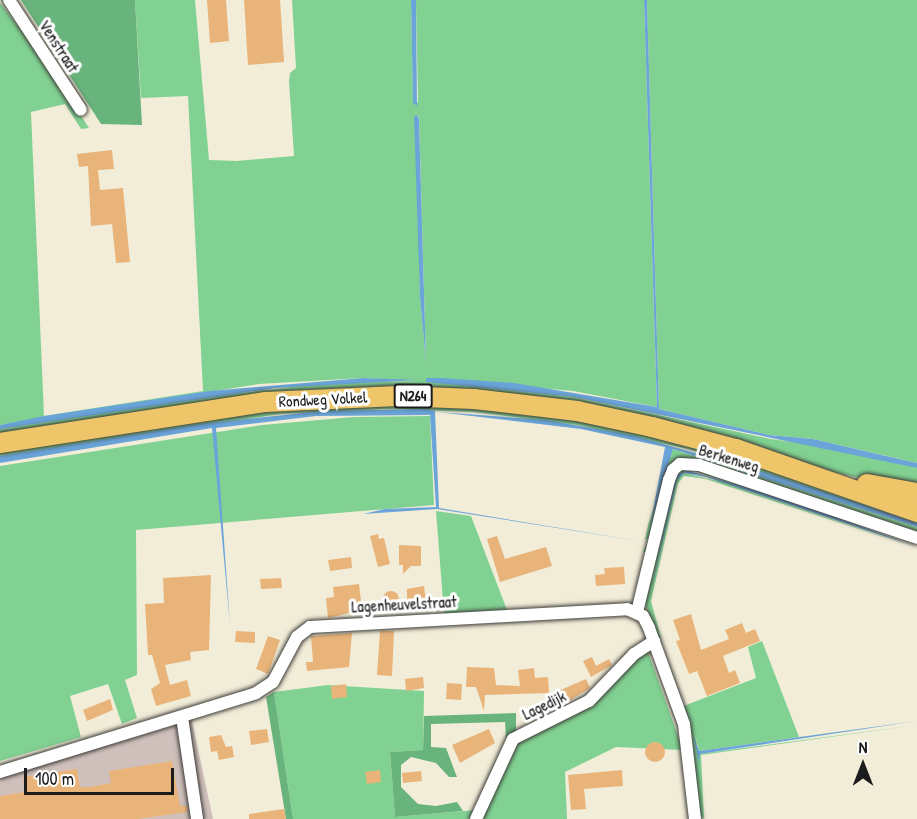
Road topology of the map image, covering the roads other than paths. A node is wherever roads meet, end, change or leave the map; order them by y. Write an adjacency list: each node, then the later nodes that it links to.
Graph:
1 (9, 0): 2 (street, Venstraat)
2 (81, 110)
3 (0, 443): 4 (main road, Rondweg Volkel / N264)
4 (820, 476): 5 (main road, Rondweg Volkel / N264); 6 (main road, Rondweg Volkel / N264)
5 (917, 493)
6 (917, 512)
7 (917, 538): 8 (street, Berkenweg)
8 (636, 612): 9 (street); 10 (street, Lagenheuvelstraat)
9 (654, 641): 13 (street, Lagedijk); 14 (street)
10 (182, 717): 11 (street, Lagenheuvelstraat); 12 (street)
11 (0, 772)
12 (197, 819)
13 (476, 819)
14 (695, 819)

